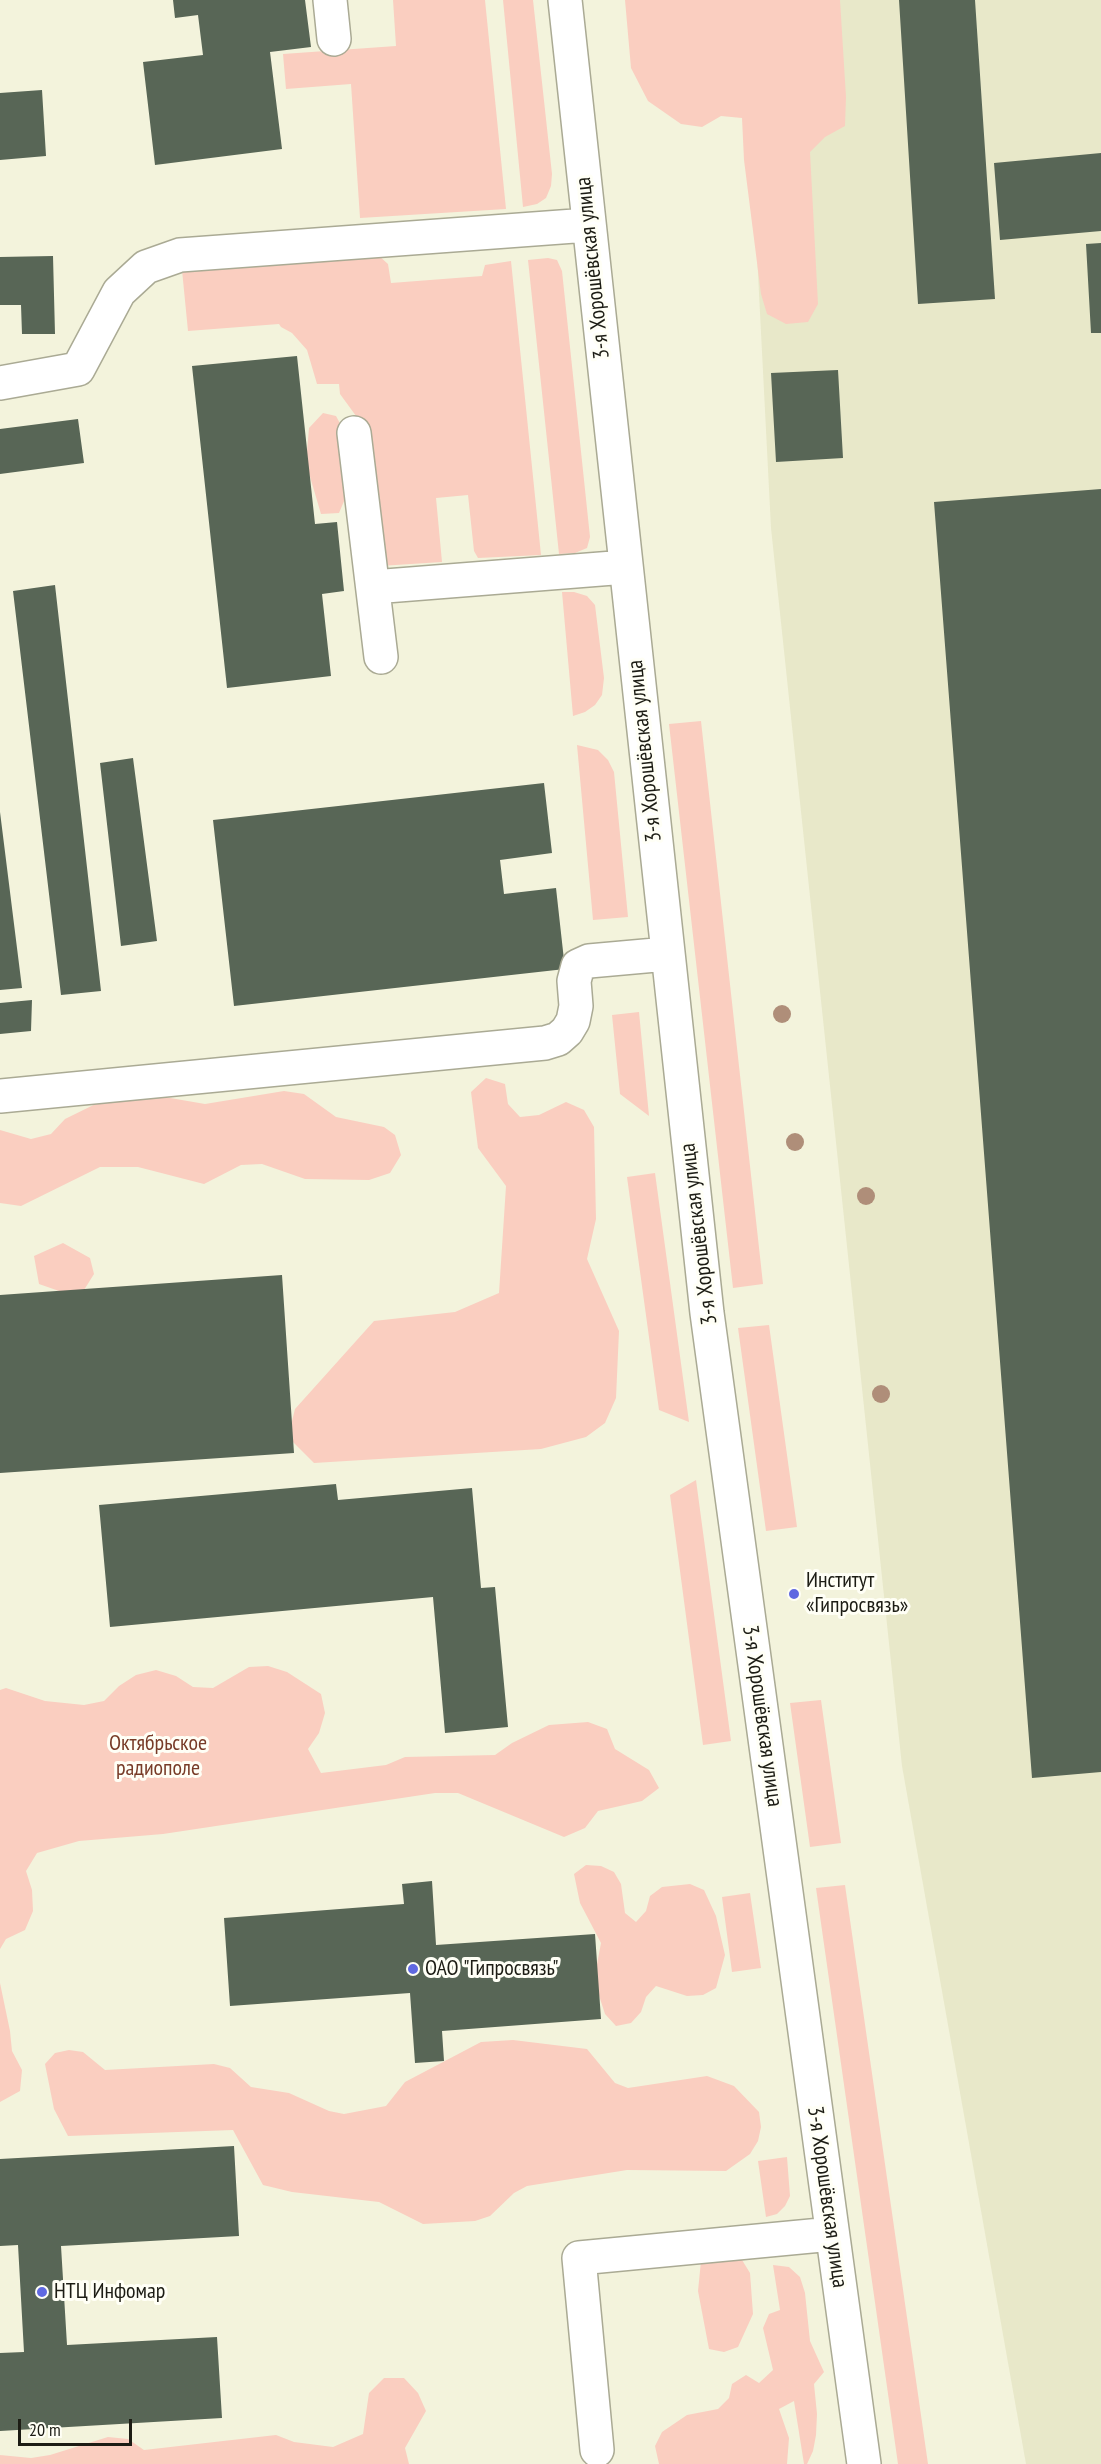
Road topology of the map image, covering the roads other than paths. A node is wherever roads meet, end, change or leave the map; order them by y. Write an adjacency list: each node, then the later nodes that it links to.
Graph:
1 (330, 0): 3 (street)
2 (565, 0): 4 (street, 3-я Хорошёвская улица)
3 (334, 39)
4 (588, 225): 5 (street); 7 (street, 3-я Хорошёвская улица)
5 (0, 383)
6 (354, 433): 8 (street)
7 (626, 567): 8 (street); 10 (street, 3-я Хорошёвская улица)
8 (373, 587): 9 (street)
9 (381, 657)
10 (667, 954): 11 (street); 12 (street, 3-я Хорошёвская улица)
11 (0, 1096)
12 (832, 2234): 13 (street); 14 (street, 3-я Хорошёвская улица)
13 (597, 2450)
14 (864, 2464)

